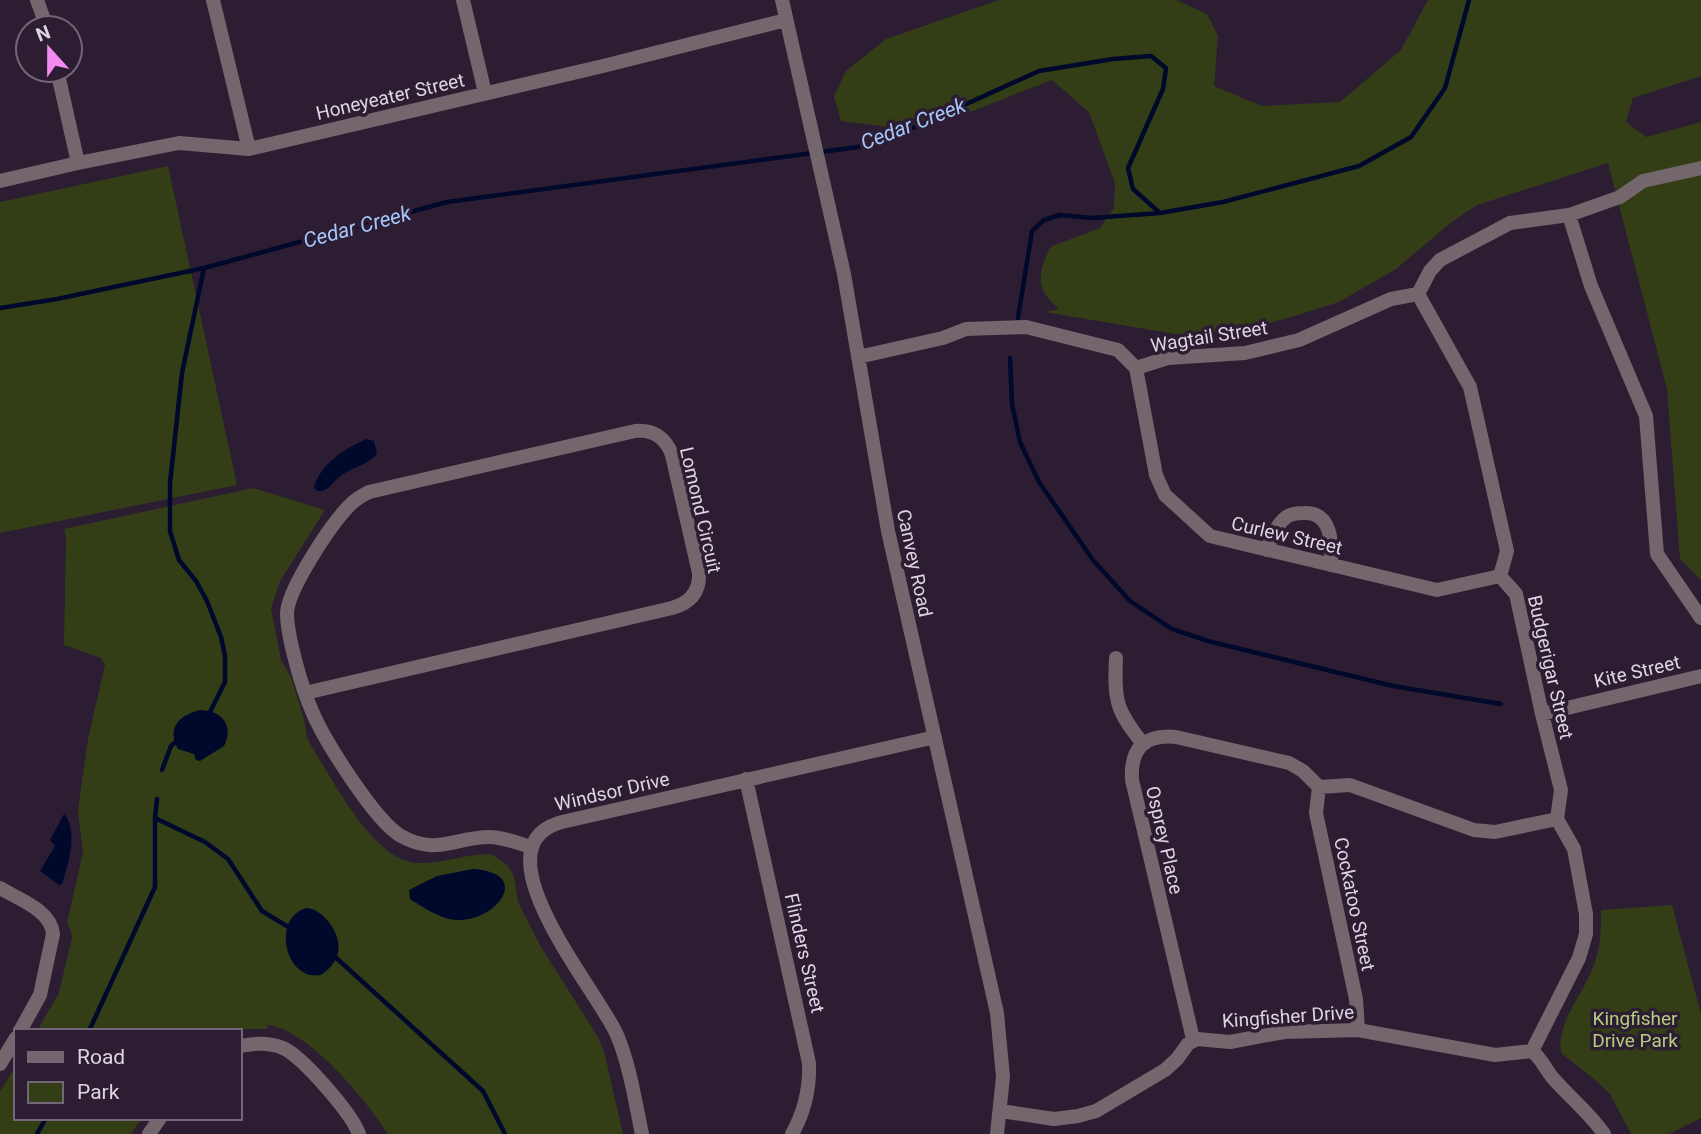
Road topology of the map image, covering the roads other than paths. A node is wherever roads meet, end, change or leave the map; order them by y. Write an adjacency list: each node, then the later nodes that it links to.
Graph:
1 (213, 0): 7 (street)
2 (463, 0): 6 (street)
3 (782, 0): 4 (street, Canvey Road)
4 (786, 20): 6 (street, Honeyeater Street); 13 (street, Canvey Road)
5 (60, 84): 8 (street)
6 (485, 93): 7 (street, Honeyeater Street)
7 (249, 149): 8 (street, Honeyeater Street)
8 (78, 163): 10 (street, Honeyeater Street)
9 (1701, 168): 11 (street)
10 (0, 181)
11 (1569, 215): 12 (street); 18 (street)
12 (1418, 294): 14 (street, Wagtail Street); 17 (street)
13 (858, 357): 14 (street, Wagtail Street); 23 (street, Canvey Road)
14 (1136, 368): 15 (street, Curlew Street)
15 (1267, 550): 16 (street, Curlew Street); 16 (street)
16 (1331, 565): 17 (street, Curlew Street)
17 (1500, 576): 22 (street, Budgerigar Street)
18 (1701, 618)
19 (1116, 658): 24 (street)
20 (1701, 676): 22 (street, Kite Street)
21 (305, 693): 21 (street, Lomond Circuit); 28 (street, Lomond Circuit)
22 (1542, 714): 27 (street, Budgerigar Street)
23 (935, 737): 25 (street, Windsor Drive); 37 (street, Canvey Road)
24 (1143, 744): 26 (street); 32 (street, Osprey Place)
25 (746, 779): 28 (street, Windsor Drive); 40 (street, Flinders Street)
26 (1319, 786): 27 (street); 31 (street, Cockatoo Street)
27 (1557, 819): 35 (street)
28 (531, 846): 39 (street)
29 (0, 888): 30 (street)
30 (21, 1029)
31 (1358, 1030): 32 (street, Kingfisher Drive); 35 (street, Kingfisher Drive)
32 (1193, 1040): 37 (street)
33 (14, 1041): 36 (street)
34 (242, 1046): 38 (street)
35 (1532, 1051): 42 (street)
36 (0, 1064)
37 (1001, 1111): 41 (street, Canvey Road)
38 (359, 1134)
39 (642, 1134)
40 (792, 1134)
41 (998, 1134)
42 (1604, 1134)

